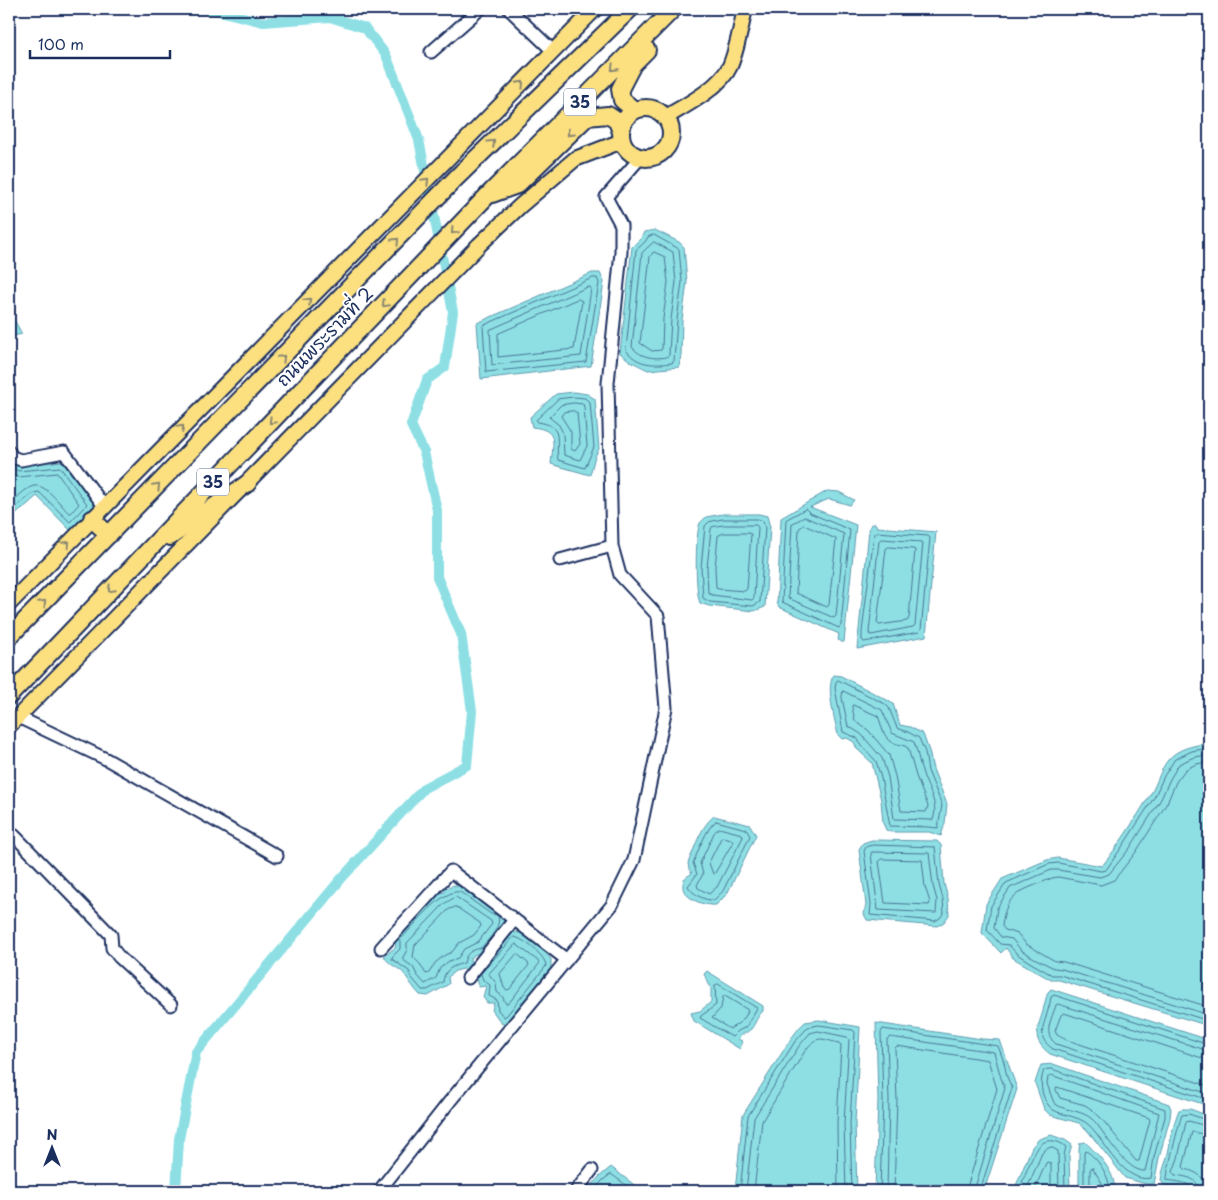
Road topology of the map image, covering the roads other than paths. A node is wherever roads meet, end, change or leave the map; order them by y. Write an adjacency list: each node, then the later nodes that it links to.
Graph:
1 (480, 9): 9 (street)
2 (509, 9): 8 (street)
3 (595, 9): 8 (main road, ถนนพระรามที่ 2)
4 (630, 9): 19 (highway, ถนนพระรามที่ 2 / 35, one-way to 4)
5 (673, 9): 14 (highway, ถนนพระรามที่ 2 / 35, one-way to 14)
6 (686, 9): 10 (highway)
7 (745, 9): 11 (main road)
8 (554, 50): 17 (main road, ถนนพระรามที่ 2, one-way to 8)
9 (431, 52)
10 (634, 110): 11 (highway); 12 (highway)
11 (666, 117): 13 (highway)
12 (622, 136): 13 (highway); 14 (highway, one-way to 14); 16 (main road, 35)
13 (641, 157): 20 (street)
14 (488, 196): 22 (highway, ถนนพระรามที่ 2 / 35, one-way to 22)
15 (9, 451): 17 (street)
16 (248, 483): 22 (highway); 26 (main road, 35)
17 (104, 506): 18 (main road, ถนนพระรามที่ 2)
18 (92, 519): 19 (highway); 23 (main road, ถนนพระรามที่ 2, one-way to 18)
19 (109, 535): 24 (highway, ถนนพระรามที่ 2 / 35, one-way to 19)
20 (612, 546): 21 (street); 31 (street)
21 (560, 560)
22 (136, 563): 25 (highway, ถนนพระรามที่ 2 / 35, one-way to 25)
23 (9, 604)
24 (9, 637)
25 (9, 696)
26 (13, 722): 28 (street)
27 (9, 830): 33 (street)
28 (277, 856)
29 (514, 920): 30 (street); 31 (street); 32 (street)
30 (381, 948)
31 (567, 960): 35 (street)
32 (468, 978)
33 (170, 1005)
34 (592, 1170): 36 (street)
35 (378, 1191)
36 (576, 1191)

